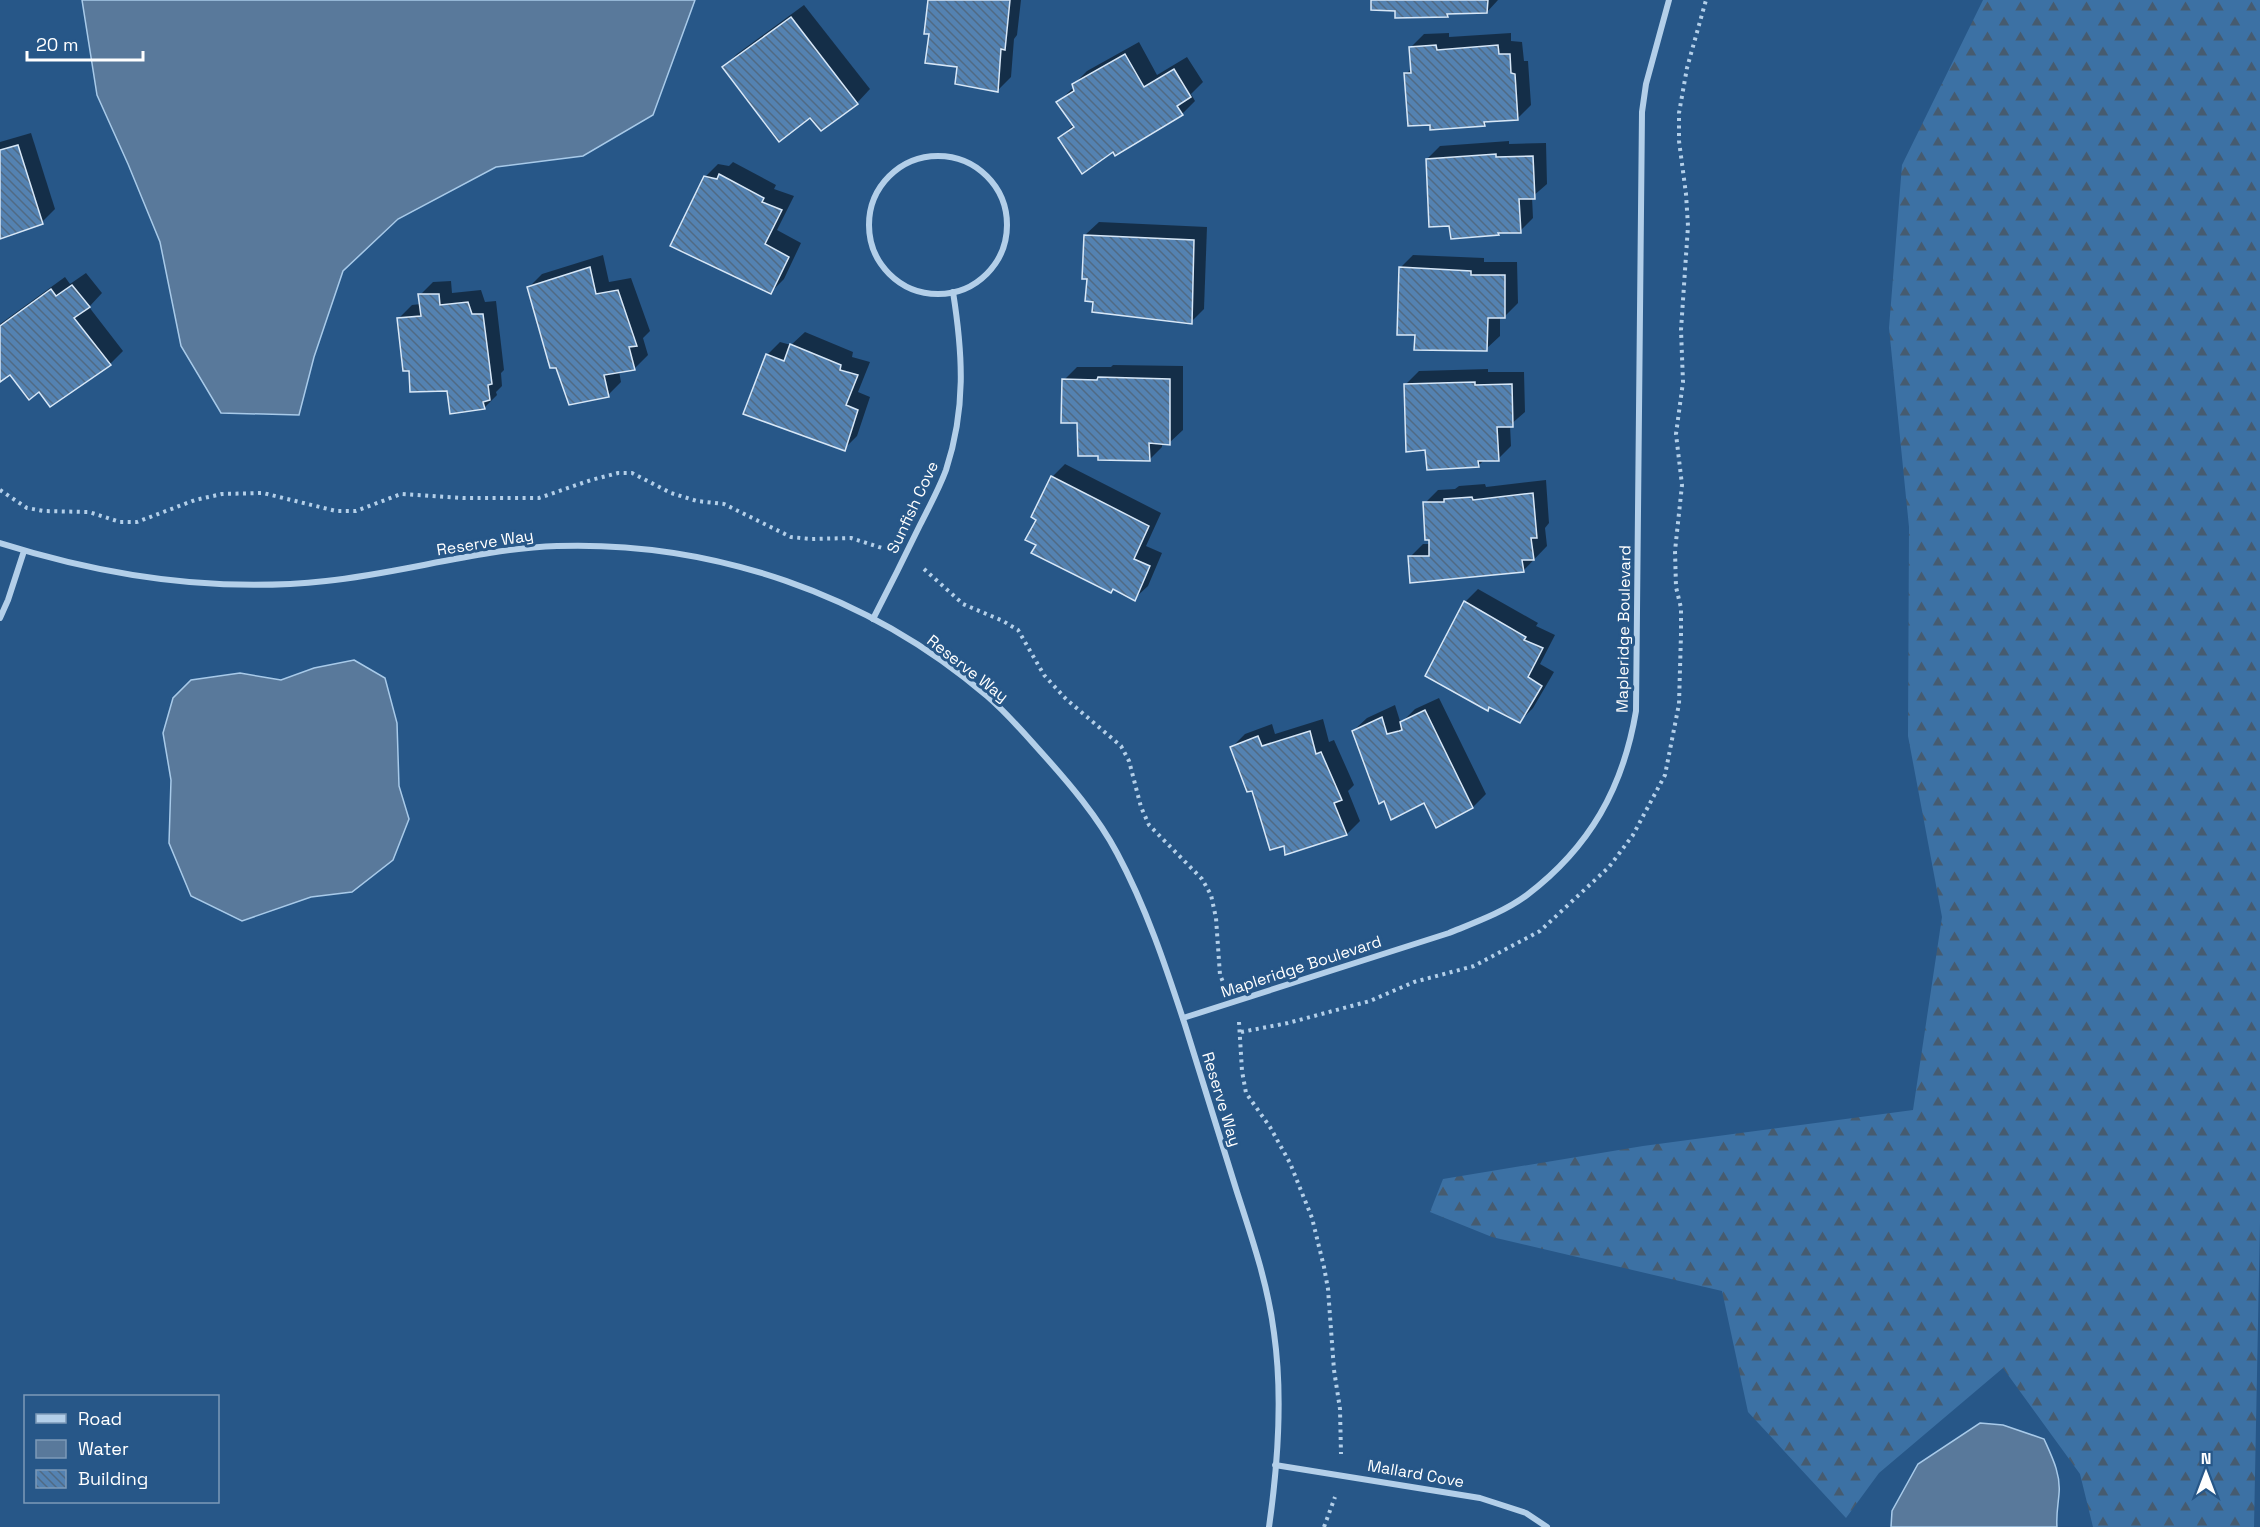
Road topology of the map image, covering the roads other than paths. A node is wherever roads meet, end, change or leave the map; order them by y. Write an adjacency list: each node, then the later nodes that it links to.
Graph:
1 (1669, 0): 7 (street, Mapleridge Boulevard)
2 (953, 292): 2 (street); 6 (street, Sunfish Cove)
3 (0, 543): 4 (street, Reserve Way)
4 (24, 551): 5 (street); 6 (street, Reserve Way)
5 (0, 618)
6 (873, 619): 7 (street, Reserve Way)
7 (1182, 1018): 8 (street, Reserve Way)
8 (1275, 1464): 9 (street, Reserve Way); 10 (street, Mallard Cove)
9 (1269, 1527)
10 (1547, 1527)

